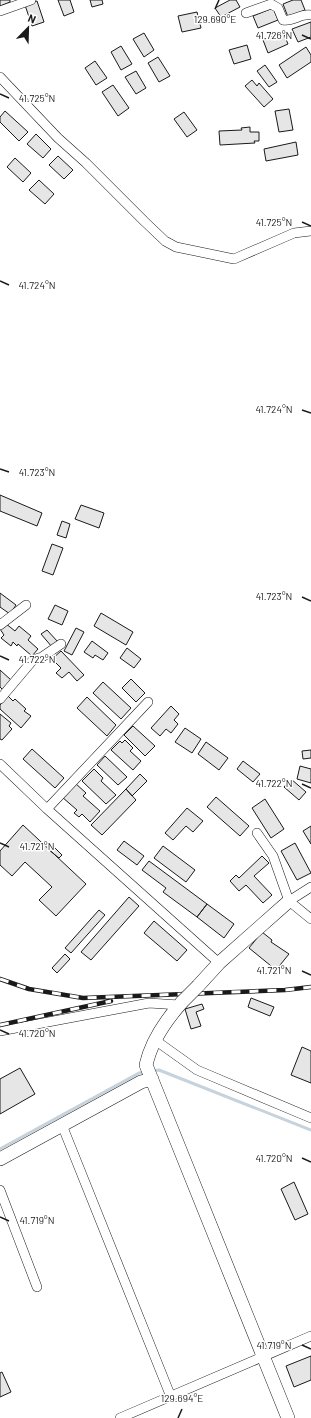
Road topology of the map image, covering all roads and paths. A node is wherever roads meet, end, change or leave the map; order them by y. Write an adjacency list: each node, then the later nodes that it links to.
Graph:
1 (31, 0): 2 (street)
2 (0, 11)
3 (246, 13): 4 (street)
4 (311, 15)
5 (0, 77): 6 (street)
6 (311, 230)
7 (26, 605): 8 (street)
8 (0, 625)
9 (61, 644): 10 (street)
10 (0, 699)
11 (148, 702): 13 (street)
12 (0, 764): 13 (street)
13 (47, 809): 18 (street)
14 (257, 833): 16 (street)
15 (311, 887): 16 (street)
16 (289, 901): 17 (street); 18 (street)
17 (311, 919)
18 (219, 964): 19 (street, bridge)
19 (180, 1004): 20 (street); 21 (street)
20 (0, 1031)
21 (156, 1040): 22 (street); 23 (street)
22 (150, 1073): 24 (street); 29 (street)
23 (311, 1118)
24 (62, 1125): 25 (street); 30 (street)
25 (0, 1160)
26 (0, 1190): 27 (street)
27 (37, 1287)
28 (311, 1336): 29 (street)
29 (263, 1356): 30 (street); 32 (street)
30 (171, 1397): 31 (street)
31 (120, 1418)
32 (288, 1418)

